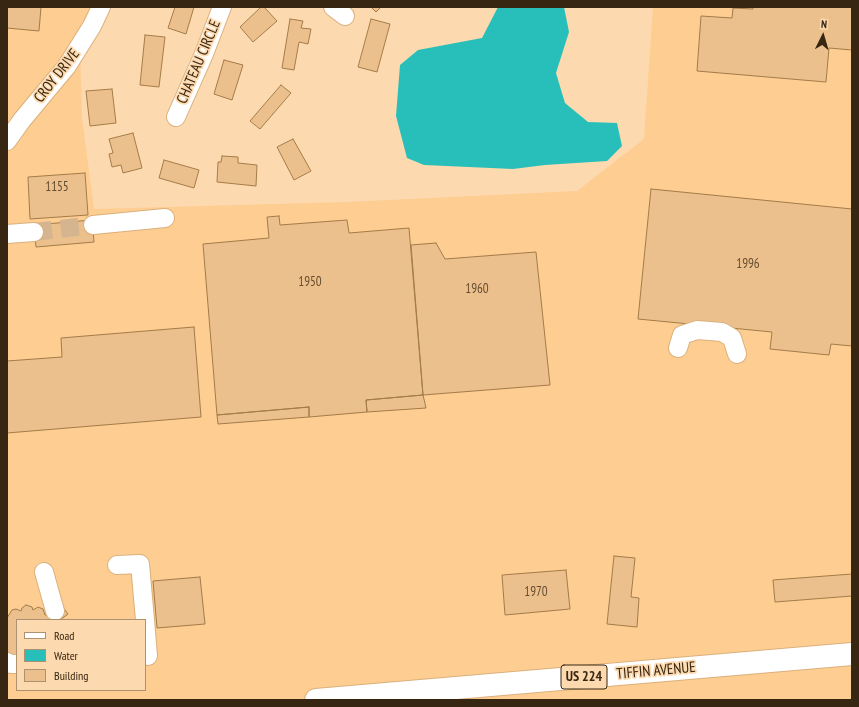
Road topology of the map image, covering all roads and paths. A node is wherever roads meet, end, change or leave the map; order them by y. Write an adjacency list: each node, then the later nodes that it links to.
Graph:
1 (102, 7): 4 (street, CROY DRIVE)
2 (222, 7): 3 (street, CHATEAU CIRCLE)
3 (176, 117)
4 (7, 141)
5 (165, 218): 6 (street)
6 (93, 225)
7 (34, 232): 8 (street)
8 (7, 234)
9 (678, 348): 10 (street)
10 (737, 354)
11 (117, 565): 14 (street)
12 (44, 572): 13 (street)
13 (59, 617)
14 (145, 619)
15 (146, 632): 17 (street)
16 (852, 654): 18 (highway, TIFFIN AVENUE / US 224)
17 (148, 656)
18 (316, 700)

